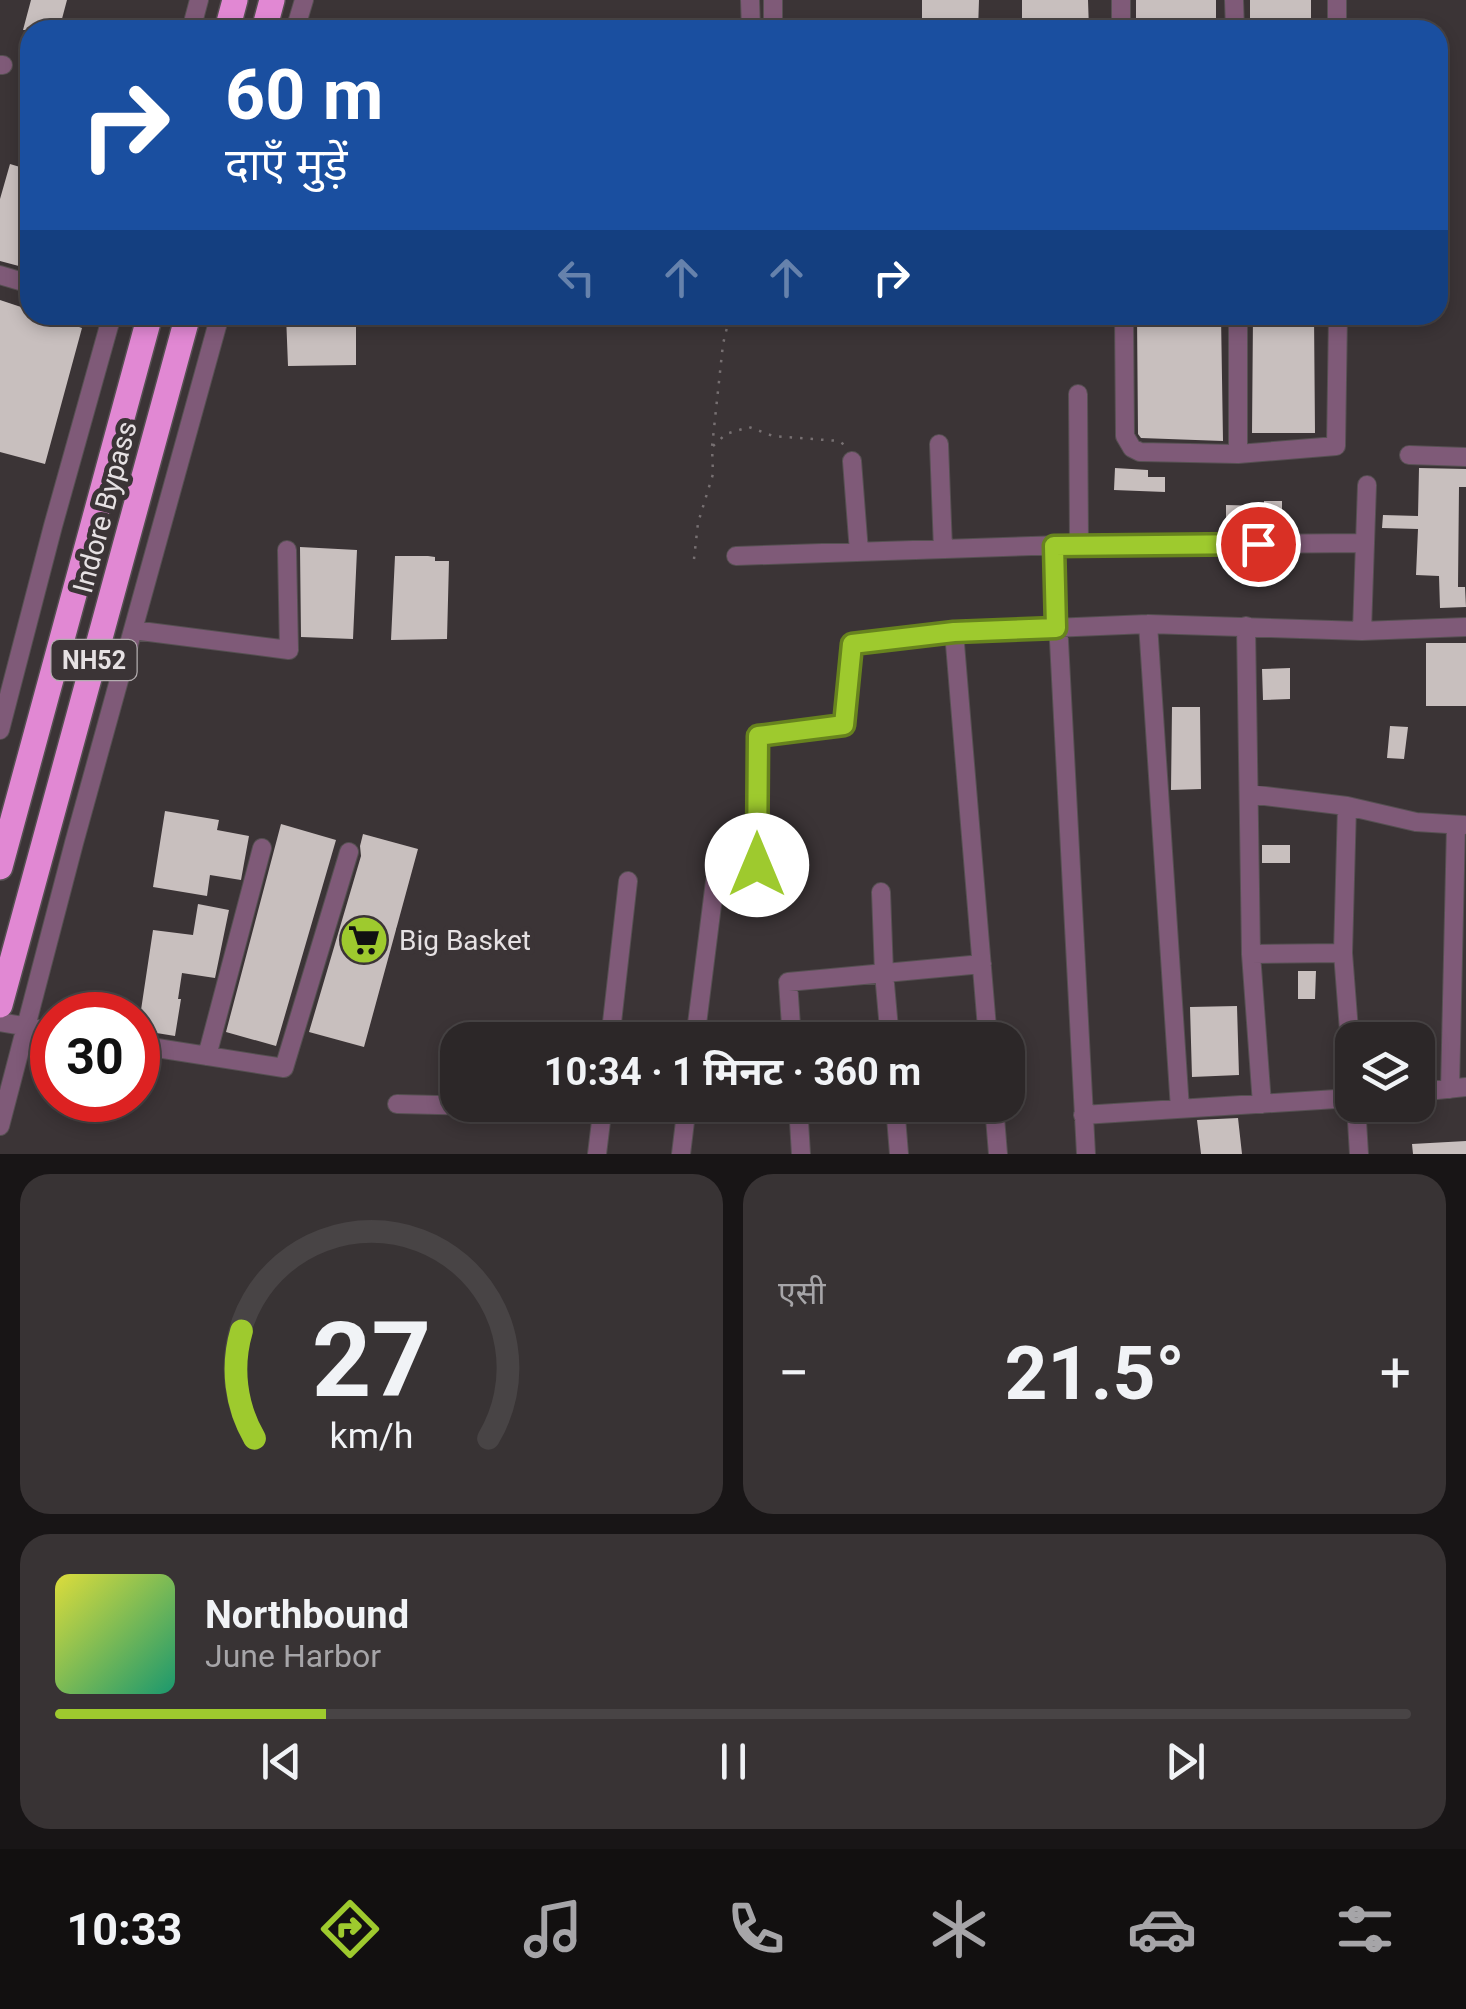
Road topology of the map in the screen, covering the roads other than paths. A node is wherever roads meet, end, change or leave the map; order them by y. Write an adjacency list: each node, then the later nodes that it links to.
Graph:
1 (109, 325): 29 (street)
2 (147, 325): 35 (highway, Indore Bypass / NH52)
3 (185, 325): 42 (highway, Indore Bypass / NH52)
4 (217, 325): 26 (street)
5 (1124, 325): 10 (street)
6 (1238, 325): 10 (street)
7 (1338, 325): 10 (street)
8 (1078, 394): 16 (street)
9 (938, 444): 19 (street)
10 (1238, 454)
11 (1409, 455): 12 (street)
12 (1466, 457)
13 (852, 461): 20 (street)
14 (1367, 485): 15 (street)
15 (1365, 542): 16 (street); 27 (street)
16 (1079, 545): 17 (street)
17 (1054, 546): 19 (street); 25 (street)
18 (287, 550): 26 (street)
19 (943, 550): 20 (street)
20 (859, 552): 21 (street)
21 (736, 556)
22 (1148, 624): 23 (street); 25 (street); 59 (street)
23 (1246, 626): 27 (street); 30 (street)
24 (1466, 627): 27 (street)
25 (1056, 628): 28 (street); 60 (street)
26 (133, 630): 50 (street)
27 (1362, 631)
28 (954, 632): 40 (street); 45 (street)
29 (0, 730)
30 (1248, 794): 31 (street); 39 (street)
31 (1347, 806): 32 (street); 38 (street)
32 (1461, 825): 54 (street)
33 (262, 848): 53 (street)
34 (349, 852): 53 (street)
35 (0, 868)
36 (628, 881): 44 (street)
37 (881, 892): 41 (street)
38 (1343, 953): 39 (street); 49 (street)
39 (1251, 954): 57 (street)
40 (982, 964): 41 (street); 48 (street)
41 (884, 973): 46 (street); 47 (street)
42 (0, 1005)
43 (0, 1022): 50 (street)
44 (612, 1022)
45 (696, 1022)
46 (791, 1022)
47 (888, 1022)
48 (987, 1022)
49 (1348, 1022)
50 (26, 1027): 51 (street); 67 (street)
51 (30, 1028)
52 (160, 1048): 53 (street)
53 (207, 1056)
54 (1458, 1088)
55 (1335, 1099): 57 (street)
56 (397, 1104): 58 (street)
57 (1262, 1104): 59 (street)
58 (440, 1105)
59 (1180, 1109): 60 (street)
60 (1083, 1116): 73 (street)
61 (601, 1122): 68 (street)
62 (685, 1122): 69 (street)
63 (799, 1122): 70 (street)
64 (896, 1122): 71 (street)
65 (995, 1122): 72 (street)
66 (1357, 1122): 74 (street)
67 (0, 1126)
68 (598, 1154)
69 (681, 1154)
70 (801, 1154)
71 (899, 1154)
72 (998, 1154)
73 (1086, 1154)
74 (1358, 1154)

